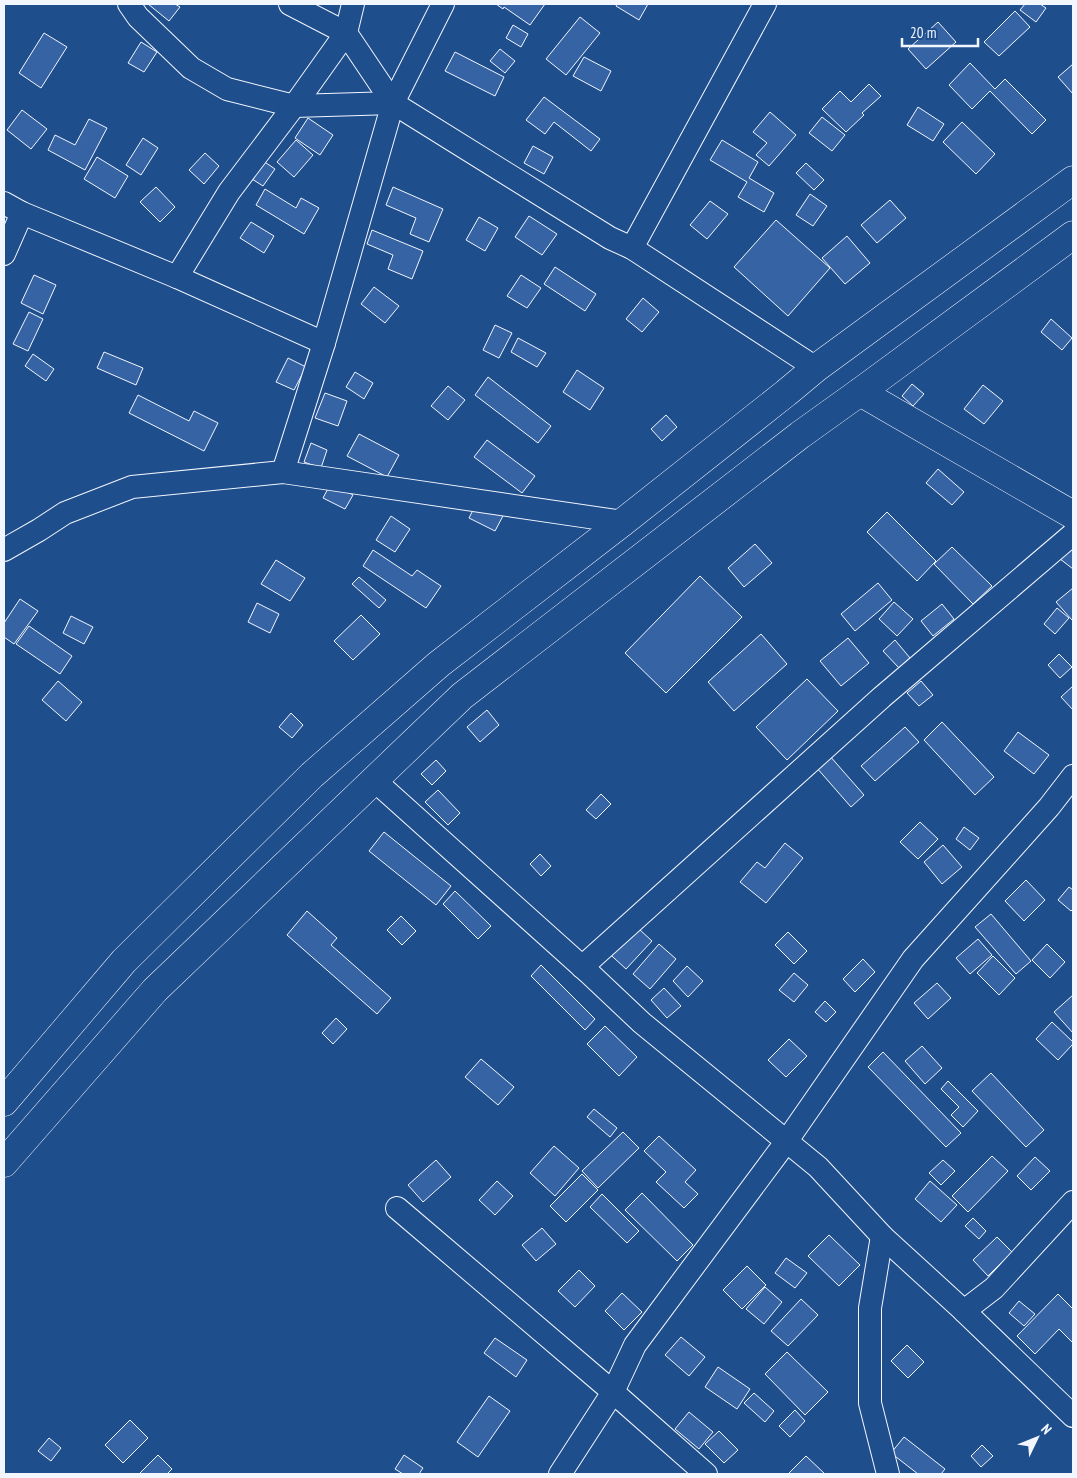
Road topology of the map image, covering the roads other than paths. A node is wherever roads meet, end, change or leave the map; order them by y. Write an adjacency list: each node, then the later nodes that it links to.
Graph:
1 (129, 4): 8 (street)
2 (290, 4): 6 (street)
3 (353, 4): 6 (street)
4 (443, 4): 7 (street)
5 (765, 4): 12 (street)
6 (346, 33): 7 (street); 8 (street)
7 (393, 103): 8 (street); 12 (street); 15 (street)
8 (294, 106): 14 (street)
9 (1073, 180): 16 (main road)
10 (13, 208): 13 (street); 14 (street)
11 (1073, 235): 17 (main road)
12 (632, 248): 16 (street)
13 (4, 254)
14 (177, 277): 15 (street)
15 (324, 343): 18 (street)
16 (816, 368): 20 (main road)
17 (860, 392): 19 (main road); 24 (main road)
18 (283, 472): 20 (street); 22 (street)
19 (1073, 515)
20 (623, 522): 26 (main road)
21 (1073, 534): 25 (street)
22 (4, 550)
23 (1073, 776): 27 (street)
24 (374, 780): 25 (street); 28 (main road)
25 (582, 967): 27 (street)
26 (4, 1102)
27 (786, 1142): 31 (street); 33 (street)
28 (4, 1163)
29 (1073, 1202): 32 (street)
30 (397, 1208): 33 (street)
31 (882, 1236): 32 (street); 37 (street)
32 (964, 1310): 34 (street)
33 (613, 1392): 35 (street); 36 (street)
34 (1073, 1416)
35 (560, 1474)
36 (706, 1474)
37 (888, 1474)

